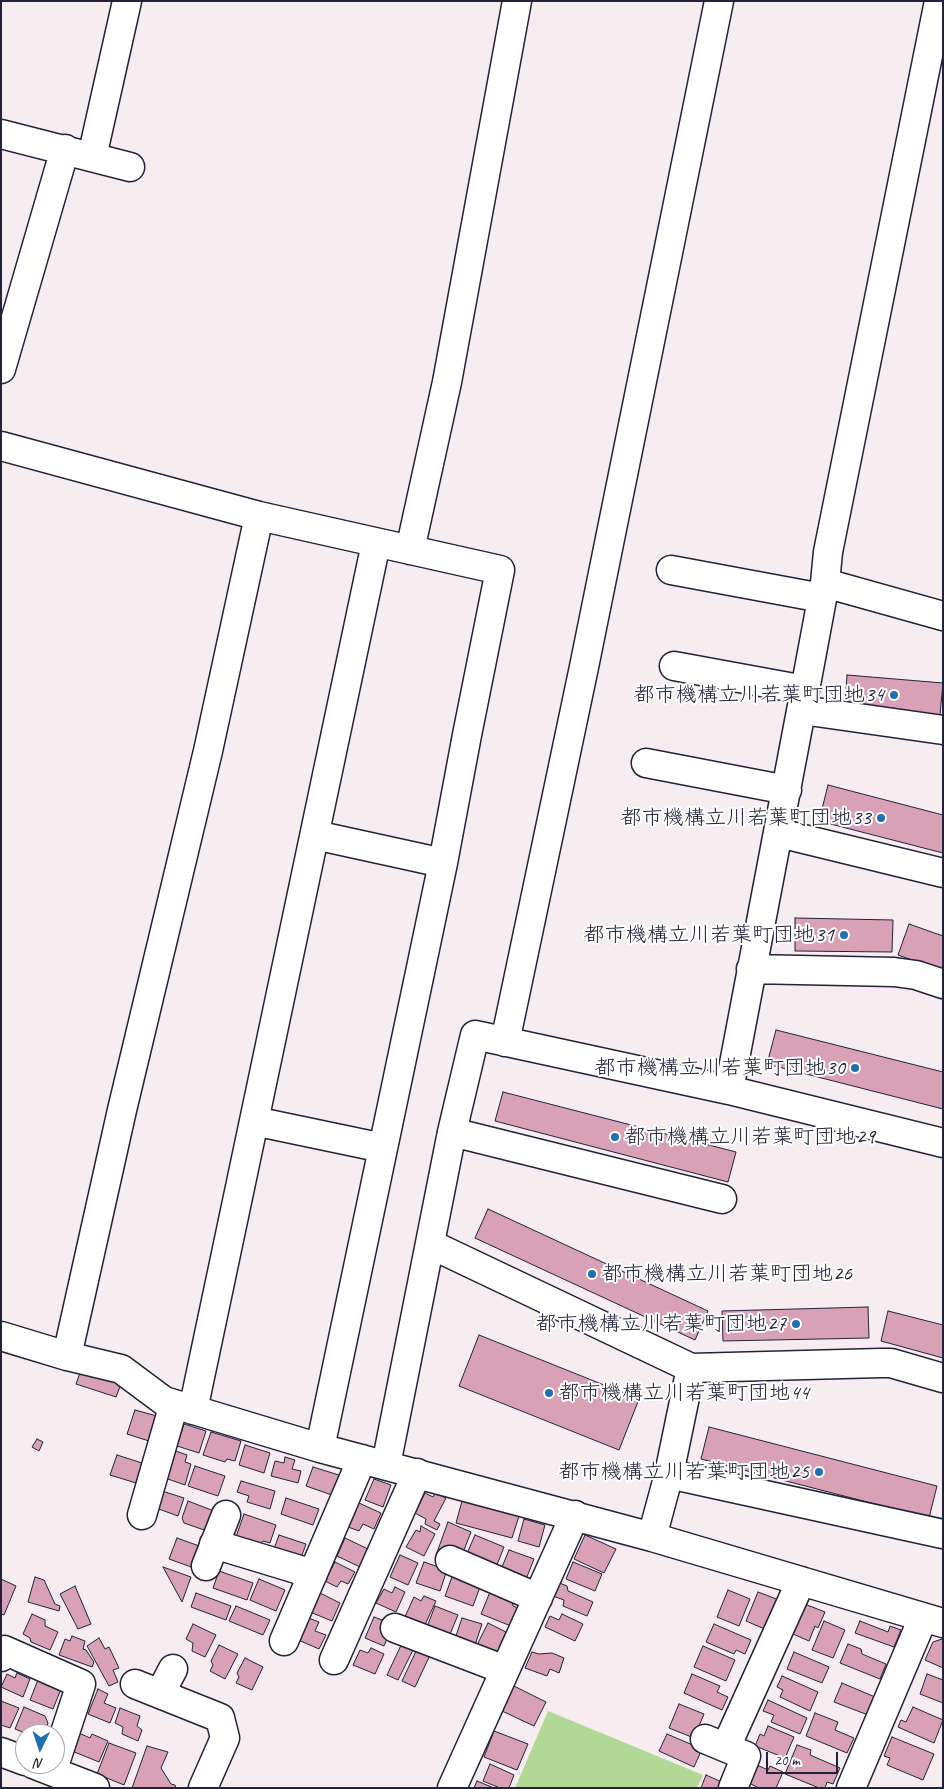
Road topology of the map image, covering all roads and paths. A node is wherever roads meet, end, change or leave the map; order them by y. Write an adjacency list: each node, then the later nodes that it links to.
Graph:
1 (127, 1): 7 (street)
2 (517, 1): 13 (street)
3 (719, 1): 28 (street)
4 (939, 1): 15 (street)
5 (1, 134): 6 (street)
6 (65, 150): 7 (street); 9 (street)
7 (92, 156): 8 (street)
8 (130, 167)
9 (1, 369)
10 (1, 446): 11 (street)
11 (259, 516): 12 (street); 37 (street)
12 (376, 543): 13 (street); 23 (street)
13 (410, 550): 24 (street)
14 (670, 570): 15 (street)
15 (824, 590): 16 (street); 18 (street)
16 (943, 616)
17 (674, 666): 18 (street)
18 (804, 700): 19 (street); 21 (street)
19 (943, 730)
20 (646, 763): 21 (street)
21 (787, 790): 22 (street)
22 (779, 833): 25 (street); 26 (street)
23 (315, 836): 24 (street); 30 (street)
24 (443, 863): 33 (street)
25 (943, 873)
26 (751, 969): 27 (street); 29 (street)
27 (943, 984)
28 (506, 1042): 29 (street); 31 (street)
29 (729, 1090): 32 (street)
30 (254, 1121): 33 (street); 40 (street)
31 (452, 1132): 34 (street); 35 (street)
32 (943, 1143)
33 (383, 1148): 41 (street)
34 (722, 1199)
35 (430, 1244): 38 (street); 42 (street)
36 (1, 1336): 37 (street)
37 (68, 1356): 40 (street)
38 (691, 1368): 39 (street); 44 (street)
39 (943, 1378)
40 (184, 1407): 41 (street); 45 (street)
41 (320, 1448): 42 (street)
42 (374, 1462): 43 (street); 51 (street)
43 (416, 1473): 47 (street); 58 (street)
44 (669, 1474): 48 (street); 49 (street)
45 (142, 1515)
46 (226, 1515): 51 (street)
47 (575, 1515): 49 (street); 53 (street)
48 (943, 1534)
49 (652, 1537): 52 (street)
50 (450, 1560): 53 (street)
51 (313, 1574): 56 (street)
52 (801, 1581): 54 (street); 70 (street)
53 (538, 1598): 60 (street)
54 (933, 1621): 71 (street)
55 (396, 1628): 60 (street)
56 (284, 1641)
57 (1, 1657): 63 (street)
58 (334, 1660)
59 (173, 1668): 62 (street)
60 (505, 1670): 69 (street)
61 (135, 1684): 62 (street)
62 (160, 1694): 68 (street)
63 (65, 1726)
64 (1, 1752): 65 (street)
65 (15, 1757)
66 (65, 1774): 67 (street)
67 (95, 1788)
68 (203, 1788)
69 (452, 1788)
70 (733, 1788)
71 (851, 1788)

